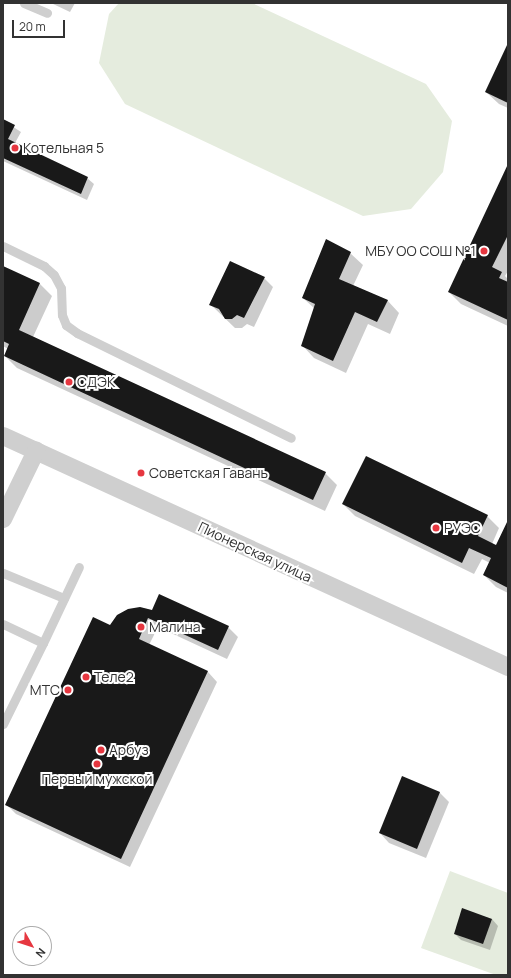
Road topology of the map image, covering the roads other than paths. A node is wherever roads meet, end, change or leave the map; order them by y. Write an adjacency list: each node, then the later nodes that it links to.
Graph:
1 (24, 3): 2 (lane)
2 (47, 13)
3 (3, 246): 5 (lane)
4 (3, 436): 6 (street, Пионерская улица)
5 (290, 438)
6 (36, 451): 7 (street); 13 (street, Пионерская улица)
7 (3, 519)
8 (79, 567): 10 (lane)
9 (3, 573): 10 (lane)
10 (64, 598): 12 (lane)
11 (3, 624): 12 (lane)
12 (43, 643): 14 (lane)
13 (508, 667)
14 (3, 724)

